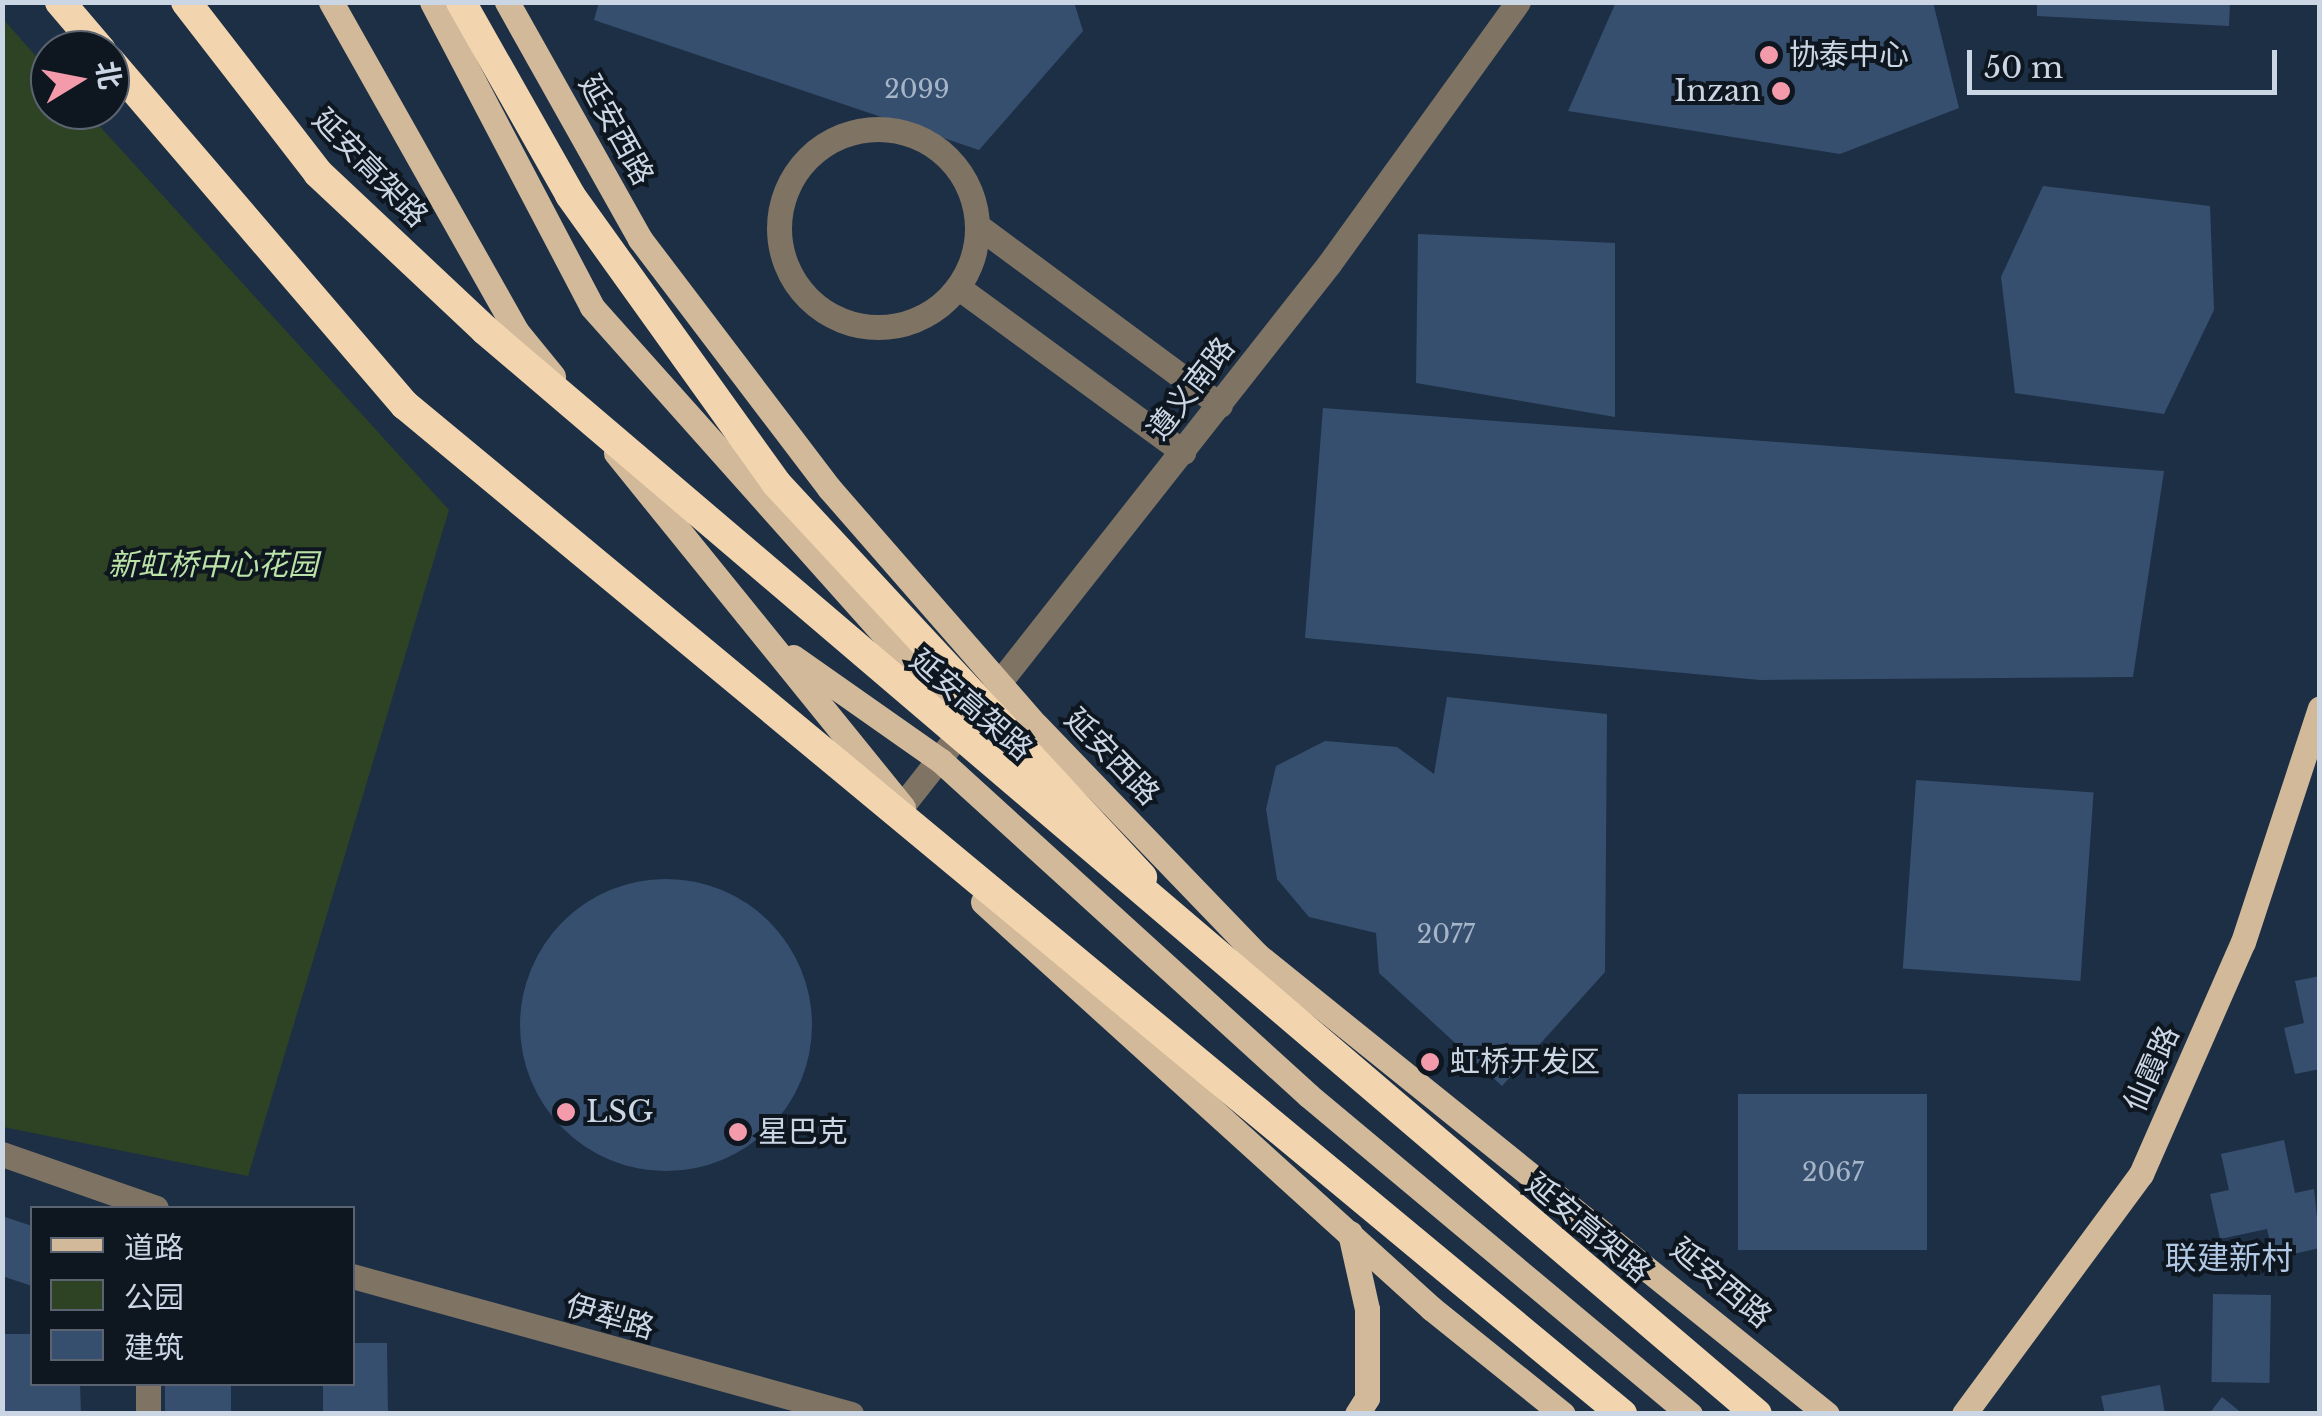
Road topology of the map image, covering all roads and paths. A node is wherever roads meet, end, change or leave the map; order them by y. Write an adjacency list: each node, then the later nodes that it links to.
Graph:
1 (60, 2): 8 (highway)
2 (186, 2): 20 (highway, 延安高架路, bridge)
3 (331, 2): 14 (main road)
4 (432, 2): 17 (main road)
5 (461, 2): 20 (highway, bridge)
6 (508, 2): 15 (main road, 延安西路)
7 (1518, 2): 12 (street, 遵义南路)
8 (84, 30)
9 (130, 84): 30 (highway, bridge)
10 (978, 226): 11 (street); 11 (street); 12 (street)
11 (959, 288): 13 (street)
12 (1220, 405): 13 (street, 遵义南路)
13 (1183, 452): 15 (street, 遵义南路)
14 (768, 640): 18 (main road); 19 (main road)
15 (1002, 686): 17 (street, 遵义南路); 34 (main road, 延安西路)
16 (2320, 708): 35 (main road, 仙霞路)
17 (967, 729): 18 (street, 遵义南路); 32 (main road)
18 (941, 761): 19 (street, 遵义南路); 31 (main road)
19 (902, 806): 23 (main road)
20 (1224, 968): 33 (highway, 延安高架路, bridge)
21 (2, 1154): 22 (street)
22 (145, 1206)
23 (1350, 1234): 28 (main road); 29 (main road)
24 (355, 1277): 27 (street, 伊犁路)
25 (148, 1386): 26 (street)
26 (148, 1414)
27 (852, 1414)
28 (1357, 1414)
29 (1563, 1414)
30 (1622, 1414)
31 (1690, 1414)
32 (1742, 1414)
33 (1756, 1414)
34 (1828, 1414)
35 (1964, 1414)

